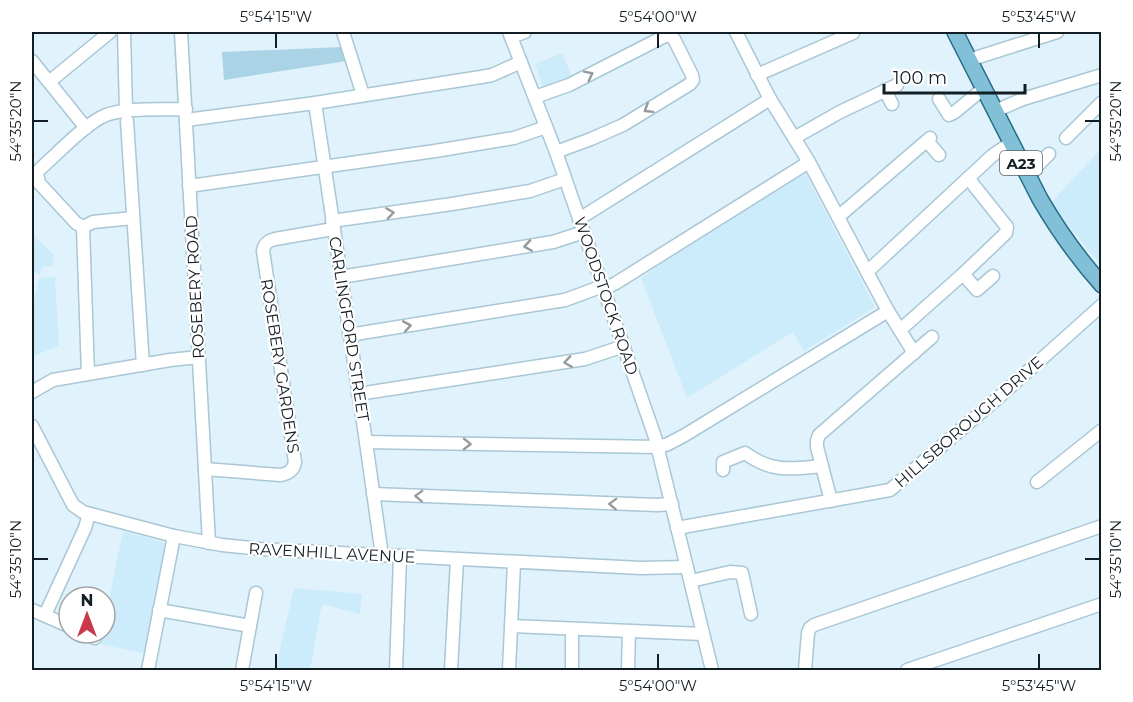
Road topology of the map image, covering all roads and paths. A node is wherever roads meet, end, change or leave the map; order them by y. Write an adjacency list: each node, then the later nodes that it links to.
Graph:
1 (110, 32): 16 (street)
2 (124, 32): 27 (street)
3 (181, 32): 26 (street, ROSEBERY ROAD)
4 (343, 32): 18 (street)
5 (525, 32): 10 (street)
6 (736, 32): 14 (street)
7 (852, 32): 14 (street)
8 (955, 32): 11 (main road, A23)
9 (1057, 32): 11 (street)
10 (510, 34): 13 (street, WOODSTOCK ROAD)
11 (969, 60): 17 (main road, A23)
12 (32, 61): 16 (street)
13 (521, 62): 18 (street); 19 (street, WOODSTOCK ROAD)
14 (757, 75): 20 (street)
15 (1101, 75): 25 (street)
16 (49, 82): 29 (street)
17 (984, 88): 21 (street); 25 (main road, A23)
18 (363, 95): 23 (street)
19 (535, 98): 28 (street, WOODSTOCK ROAD); 34 (street, one-way to 34)
20 (770, 99): 31 (street); 45 (street)
21 (939, 99)
22 (1101, 102): 32 (street)
23 (315, 103): 26 (street); 38 (street, CARLINGFORD STREET)
24 (892, 104): 31 (street)
25 (995, 111): 33 (main road, A23)
26 (186, 114): 27 (street); 42 (street, ROSEBERY ROAD)
27 (127, 121): 29 (street); 30 (street); 44 (street)
28 (546, 127): 34 (street, WOODSTOCK ROAD); 38 (street)
29 (86, 128): 47 (street)
30 (142, 130)
31 (794, 138): 37 (street)
32 (1066, 138)
33 (1011, 142): 39 (main road, A23); 40 (street)
34 (556, 152): 41 (street, WOODSTOCK ROAD)
35 (939, 154): 43 (street)
36 (1049, 154): 39 (street)
37 (809, 162): 43 (street); 54 (street)
38 (324, 166): 42 (street); 46 (street, CARLINGFORD STREET)
39 (1027, 176): 53 (main road, A23)
40 (968, 178): 49 (street); 50 (street)
41 (565, 179): 45 (street, WOODSTOCK ROAD); 46 (street, one-way to 41)
42 (189, 186): 62 (street, ROSEBERY ROAD)
43 (838, 217): 49 (street)
44 (133, 218): 47 (street); 63 (street)
45 (579, 219): 48 (street, WOODSTOCK ROAD)
46 (333, 225): 52 (street, CARLINGFORD STREET); 72 (street, ROSEBERY GARDENS)
47 (82, 227): 64 (street)
48 (584, 232): 52 (street, one-way to 52); 54 (street, WOODSTOCK ROAD)
49 (867, 272): 56 (street)
50 (963, 274): 51 (street); 57 (street)
51 (993, 276)
52 (340, 277): 58 (street, CARLINGFORD STREET)
53 (1101, 285)
54 (605, 290): 58 (street, one-way to 54); 60 (street, WOODSTOCK ROAD)
55 (1101, 305): 76 (street, HILLSBOROUGH DRIVE)
56 (888, 311): 57 (street); 70 (street)
57 (900, 330): 61 (street)
58 (349, 335): 66 (street, CARLINGFORD STREET)
59 (932, 337): 61 (street)
60 (624, 346): 66 (street, one-way to 66); 70 (street, WOODSTOCK ROAD)
61 (914, 352): 71 (street)
62 (199, 357): 63 (street); 72 (street, ROSEBERY ROAD)
63 (143, 365): 64 (street)
64 (88, 374): 65 (street)
65 (32, 392)
66 (358, 394): 69 (street, CARLINGFORD STREET)
67 (32, 426): 78 (street, RAVENHILL AVENUE)
68 (1101, 430): 74 (street)
69 (366, 442): 70 (street, one-way to 70); 75 (street, CARLINGFORD STREET)
70 (658, 447): 77 (street, WOODSTOCK ROAD)
71 (822, 466): 73 (street); 76 (street)
72 (205, 469): 82 (street, ROSEBERY ROAD)
73 (723, 470)
74 (1037, 482)
75 (373, 494): 77 (street, one-way to 75); 83 (street, CARLINGFORD STREET)
76 (831, 501): 80 (street, HILLSBOROUGH DRIVE)
77 (672, 504): 80 (street, WOODSTOCK ROAD)
78 (89, 514): 81 (street, RAVENHILL AVENUE); 94 (street)
79 (1101, 526): 109 (street)
80 (677, 528): 87 (street, WOODSTOCK ROAD)
81 (174, 536): 82 (street, RAVENHILL AVENUE); 92 (street)
82 (209, 543): 83 (street, RAVENHILL AVENUE)
83 (382, 556): 84 (street, RAVENHILL AVENUE)
84 (400, 557): 85 (street, RAVENHILL AVENUE); 103 (street)
85 (457, 560): 86 (street, RAVENHILL AVENUE); 104 (street)
86 (514, 562): 87 (street, RAVENHILL AVENUE); 97 (street)
87 (687, 567): 88 (street, WOODSTOCK ROAD)
88 (691, 581): 93 (street); 100 (street, WOODSTOCK ROAD)
89 (256, 593): 96 (street)
90 (1101, 604): 110 (street)
91 (32, 609): 94 (street)
92 (159, 610): 96 (street); 101 (street)
93 (751, 614)
94 (45, 615): 95 (street)
95 (57, 620)
96 (250, 626): 102 (street)
97 (511, 626): 98 (street); 105 (street)
98 (572, 629): 99 (street); 106 (street)
99 (629, 631): 100 (street); 107 (street)
100 (703, 634): 108 (street, WOODSTOCK ROAD)
101 (148, 670)
102 (242, 670)
103 (396, 670)
104 (451, 670)
105 (509, 670)
106 (572, 670)
107 (628, 670)
108 (712, 670)
109 (805, 670)
110 (907, 670)

